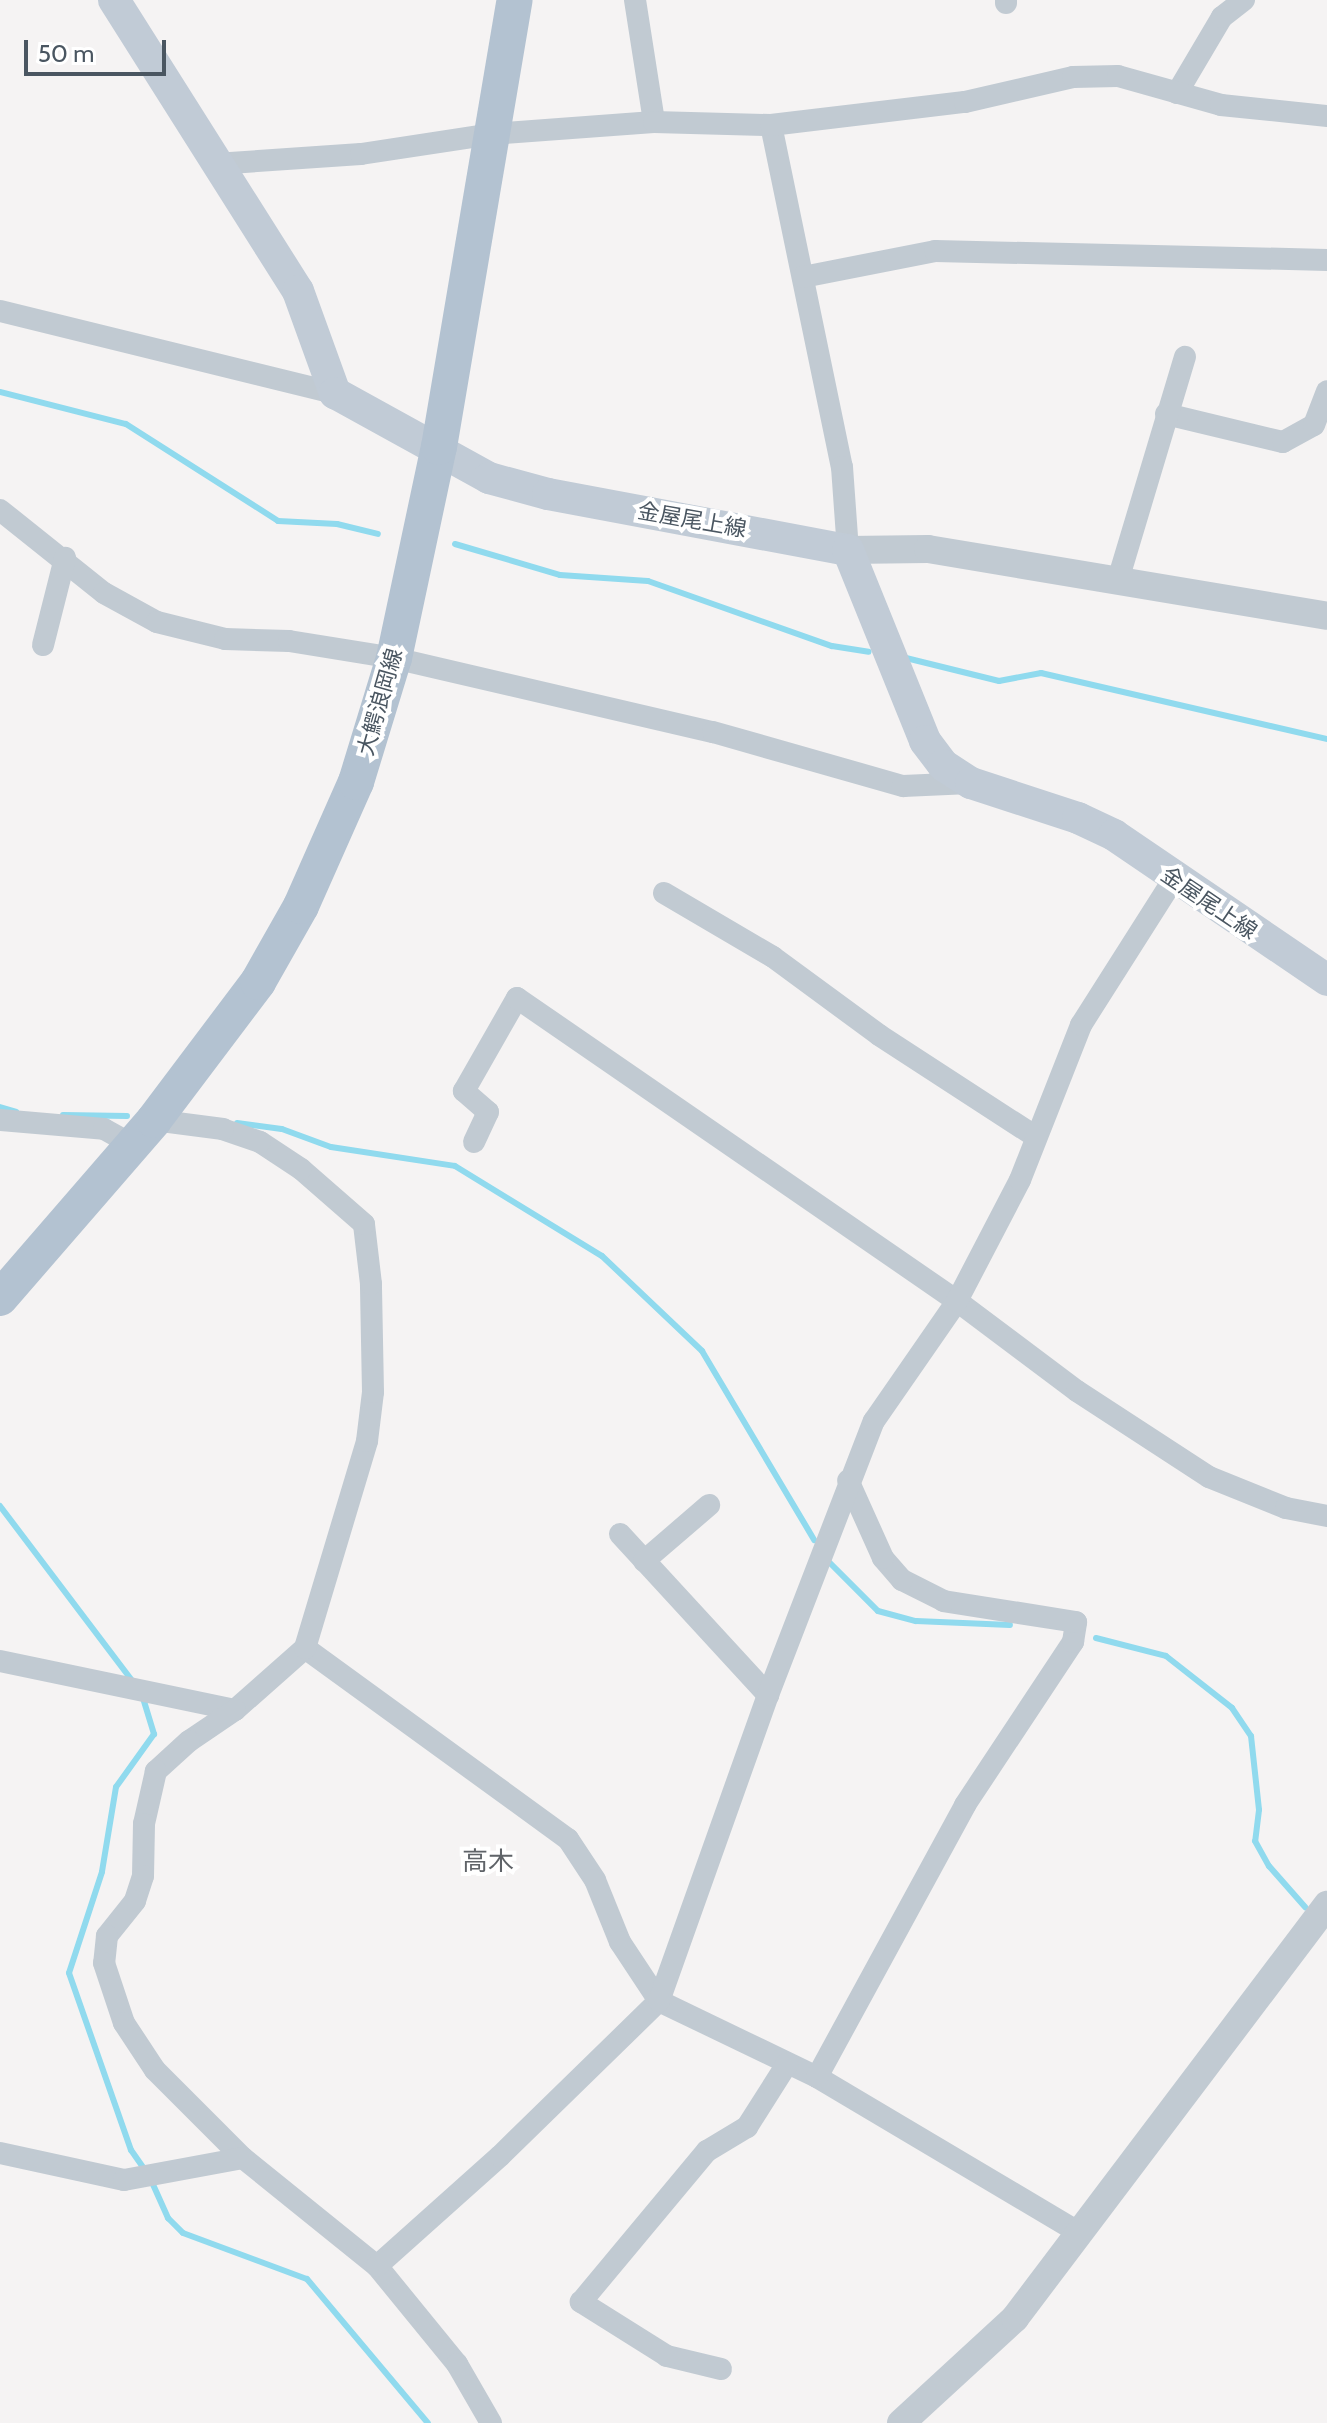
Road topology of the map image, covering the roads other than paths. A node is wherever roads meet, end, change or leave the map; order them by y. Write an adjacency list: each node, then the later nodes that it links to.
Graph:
1 (114, 0): 10 (main road)
2 (515, 0): 9 (main road, 大鰐浪岡線)
3 (635, 0): 7 (street)
4 (1244, 0): 5 (street)
5 (1177, 93): 6 (street); 8 (street)
6 (1327, 116)
7 (654, 122): 8 (street); 9 (street)
8 (771, 125): 12 (street)
9 (491, 134): 10 (street); 18 (main road, 大鰐浪岡線)
10 (215, 164): 16 (main road)
11 (1327, 260): 12 (street)
12 (803, 277): 20 (street)
13 (0, 311): 16 (street)
14 (1185, 357): 17 (street)
15 (1327, 391): 17 (street)
16 (335, 393): 18 (main road, 金屋尾上線)
17 (1166, 414): 22 (street)
18 (439, 447): 20 (main road, 金屋尾上線); 25 (main road, 大鰐浪岡線)
19 (0, 510): 21 (street)
20 (848, 550): 22 (street); 26 (main road, 金屋尾上線)
21 (65, 558): 24 (street); 25 (street)
22 (1118, 580): 23 (street)
23 (1327, 616)
24 (43, 645)
25 (394, 658): 26 (street); 31 (main road, 大鰐浪岡線)
26 (971, 783): 27 (main road, 金屋尾上線)
27 (1173, 880): 29 (main road, 金屋尾上線); 32 (street)
28 (664, 893): 32 (street)
29 (1327, 980)
30 (0, 1120): 31 (street)
31 (142, 1132): 34 (main road, 大鰐浪岡線); 41 (street)
32 (1036, 1137): 35 (street)
33 (474, 1142): 35 (street)
34 (0, 1298)
35 (957, 1301): 36 (street); 38 (street)
36 (848, 1480): 43 (street); 48 (street)
37 (709, 1505): 40 (street)
38 (1327, 1516)
39 (620, 1534): 40 (street)
40 (644, 1561): 43 (street)
41 (305, 1648): 44 (street); 46 (street)
42 (0, 1661): 44 (street)
43 (768, 1695): 46 (street)
44 (235, 1710): 50 (street)
45 (1327, 1905): 51 (street)
46 (659, 2001): 47 (street); 52 (street)
47 (787, 2064): 48 (street); 53 (street)
48 (817, 2077): 51 (street)
49 (0, 2153): 50 (street)
50 (243, 2158): 52 (street)
51 (1078, 2232): 55 (street)
52 (377, 2266): 54 (street)
53 (721, 2369)
54 (491, 2423)
55 (901, 2423)

